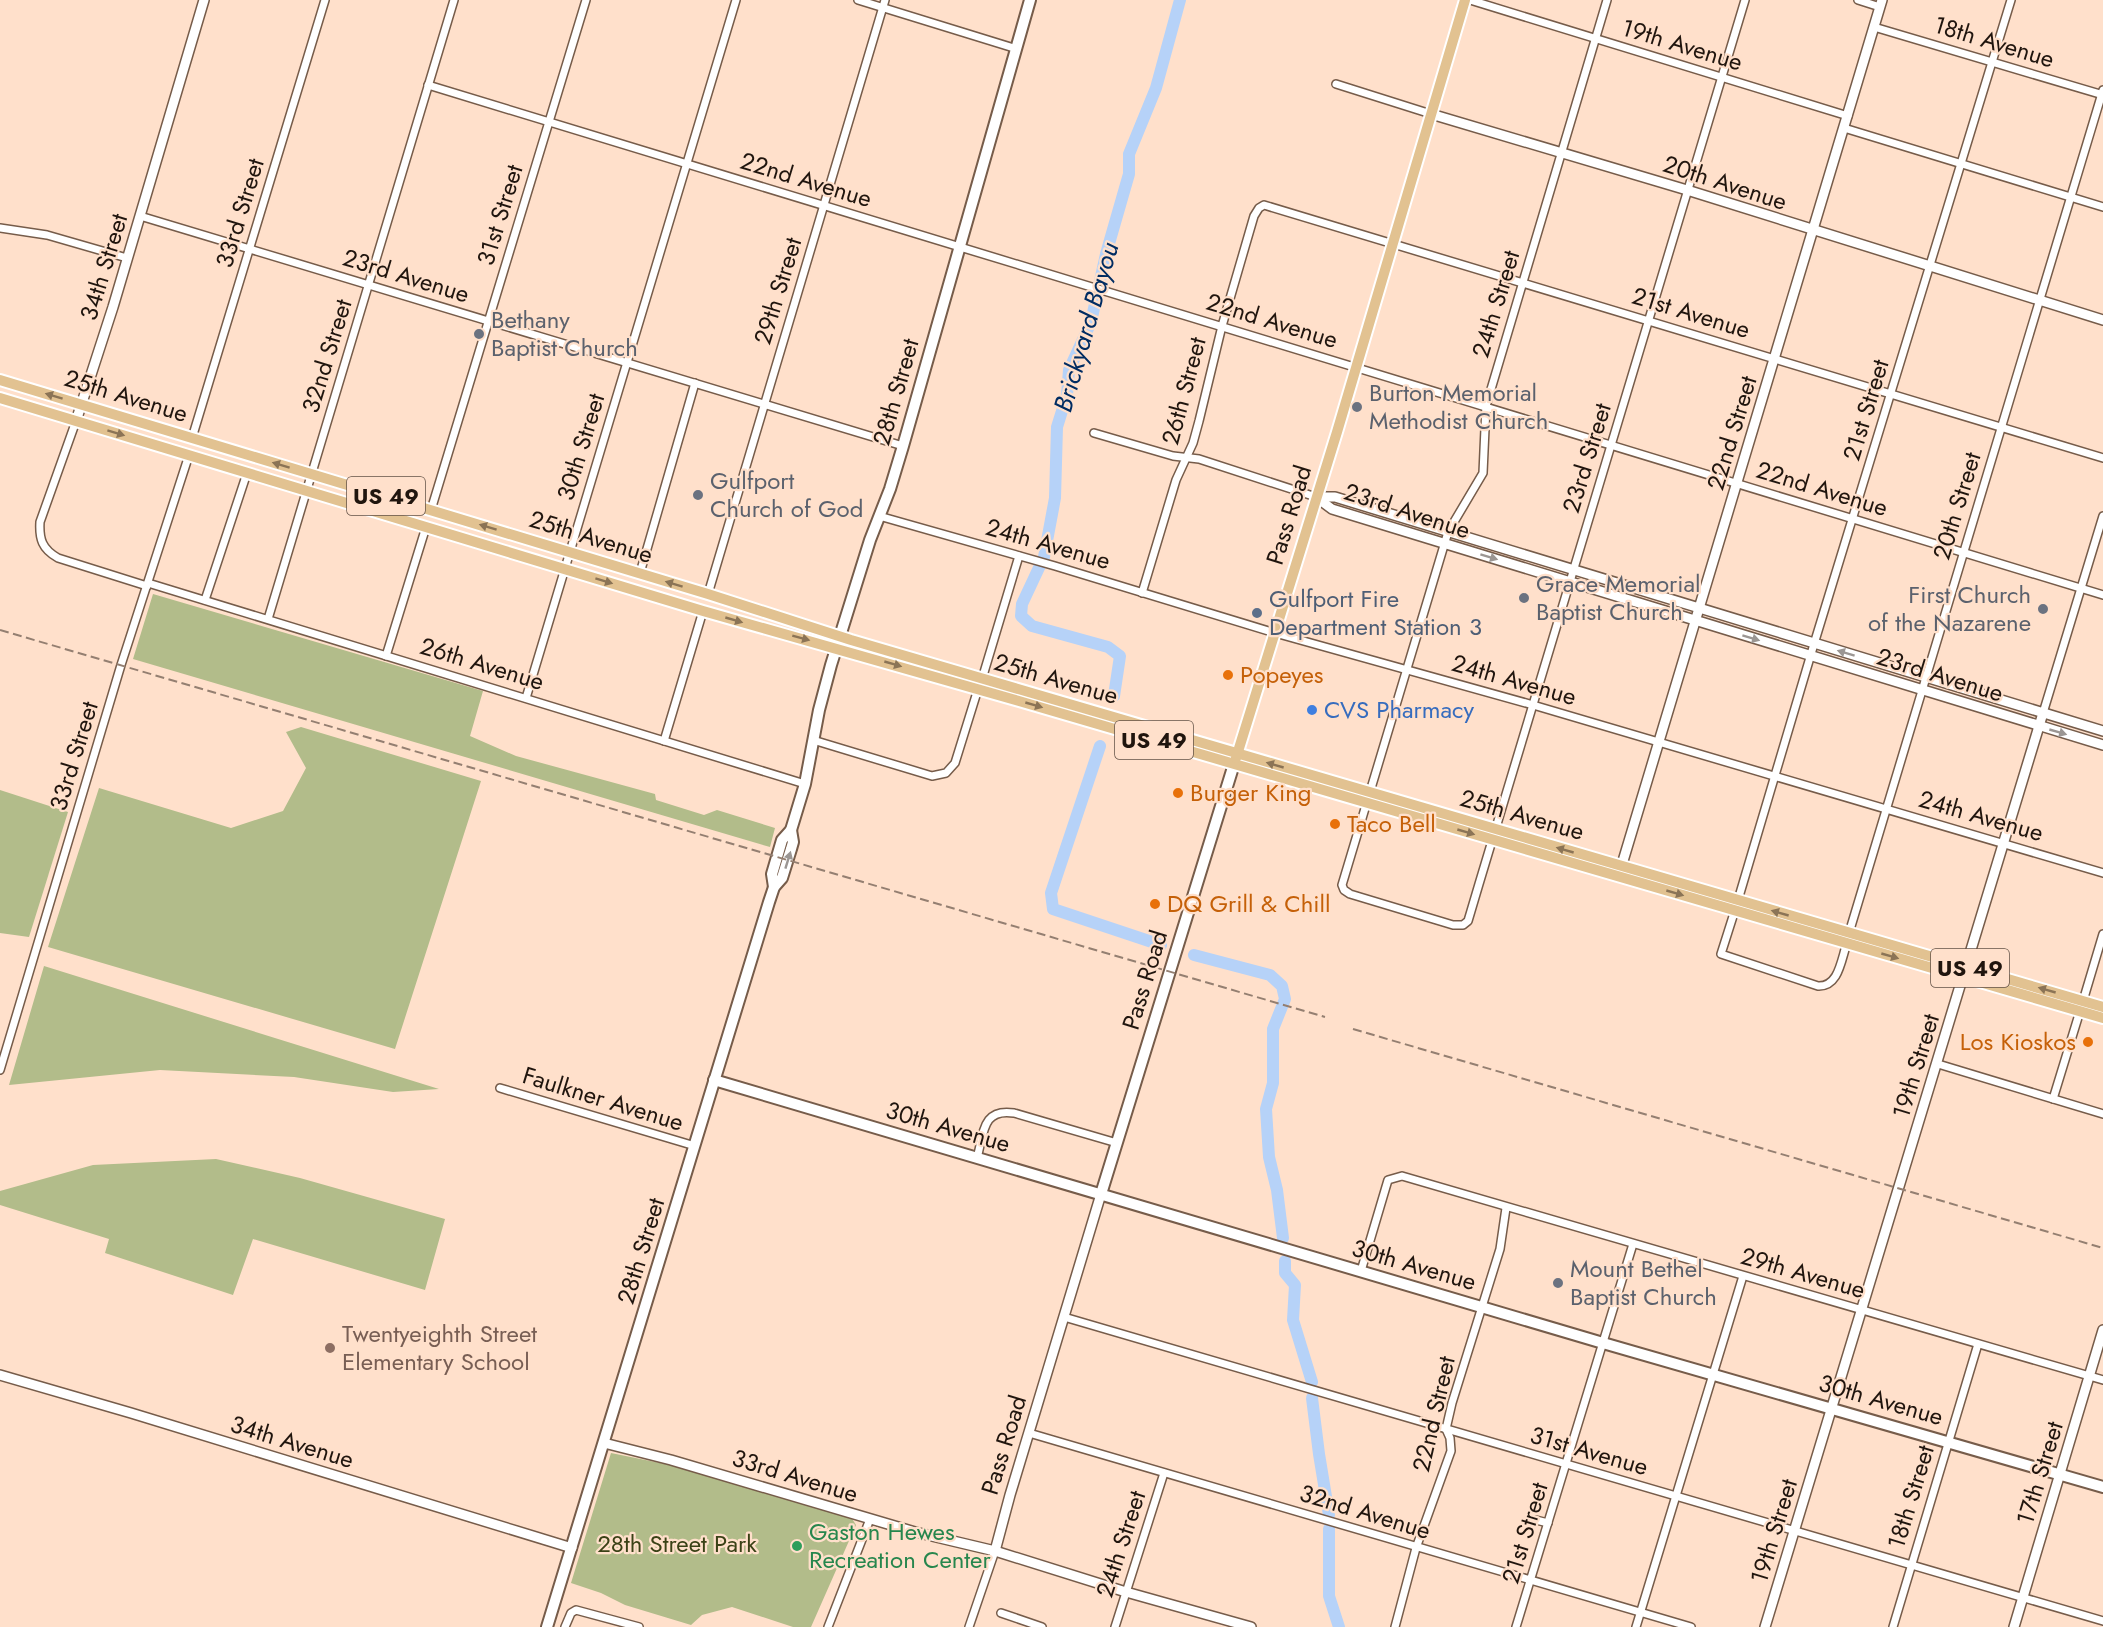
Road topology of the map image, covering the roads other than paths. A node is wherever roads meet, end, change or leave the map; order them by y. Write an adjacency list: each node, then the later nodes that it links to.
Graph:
1 (204, 0): 36 (street, 34th Street)
2 (325, 0): 41 (street, 33rd Street)
3 (454, 0): 22 (street, 32nd Street)
4 (586, 0): 26 (street, 31st Street)
5 (736, 0): 29 (street, 30th Street)
6 (858, 0): 15 (street)
7 (1030, 0): 18 (main road, 28th Street)
8 (1465, 0): 24 (main road, Pass Road)
9 (1470, 0): 17 (street, 19th Avenue)
10 (1607, 0): 17 (street, 24th Street)
11 (1745, 0): 20 (street, 23rd Street)
12 (1858, 0): 14 (street)
13 (2011, 0): 19 (street, 21st Street)
14 (1881, 3): 16 (street, 22nd Street)
15 (884, 4): 18 (street); 34 (street, 29th Street)
16 (1874, 27): 19 (street, 18th Avenue); 25 (street, 22nd Street)
17 (1596, 39): 20 (street, 19th Avenue); 28 (street, 24th Street)
18 (1017, 49): 40 (main road, 28th Street)
19 (1992, 62): 23 (street, 18th Avenue); 30 (street, 21st Street)
20 (1721, 77): 25 (street, 19th Avenue); 31 (street, 23rd Street)
21 (1335, 84): 24 (street, 20th Avenue)
22 (428, 85): 26 (street, 22nd Avenue); 45 (street, 32nd Street)
23 (2103, 93): 32 (street, 20th Street)
24 (1431, 114): 28 (street, 20th Avenue); 39 (main road, Pass Road)
25 (1848, 116): 27 (street, 22nd Street)
26 (549, 122): 29 (street, 22nd Avenue); 49 (street, 31st Street)
27 (1844, 128): 30 (street); 38 (street, 22nd Street)
28 (1562, 152): 31 (street, 20th Avenue); 44 (street, 24th Street)
29 (687, 164): 34 (street, 22nd Avenue); 52 (street, 30th Street)
30 (1961, 164): 32 (street); 43 (street, 21st Street)
31 (1687, 190): 38 (street, 20th Avenue); 47 (street, 23rd Street)
32 (2071, 197): 35 (street); 46 (street, 20th Street)
33 (1267, 205): 39 (street, 21st Avenue); 50 (street, 26th Street)
34 (824, 206): 40 (street, 22nd Avenue); 58 (street, 29th Street)
35 (2103, 207)
36 (140, 216): 41 (street, 23rd Avenue); 42 (street, 34th Street)
37 (0, 228): 42 (street)
38 (1813, 231): 43 (street, 20th Avenue); 51 (street, 22nd Street)
39 (1392, 242): 44 (street, 21st Avenue); 53 (main road, Pass Road)
40 (960, 246): 50 (street, 22nd Avenue); 66 (main road, 28th Street)
41 (249, 249): 45 (street, 23rd Avenue); 64 (street, 33rd Street)
42 (127, 258): 59 (street, 34th Street)
43 (1929, 268): 46 (street, 20th Avenue); 56 (street, 21st Street)
44 (1522, 282): 47 (street, 21st Avenue); 60 (street, 24th Street)
45 (368, 285): 49 (street, 23rd Avenue); 71 (street, 32nd Street)
46 (2039, 301): 48 (street, 20th Avenue); 62 (street, 20th Street)
47 (1648, 320): 51 (street, 21st Avenue); 65 (street, 23rd Street)
48 (2103, 320)
49 (488, 321): 52 (street, 23rd Avenue); 75 (street, 31st Street)
50 (1222, 326): 53 (street, 22nd Avenue); 68 (street, 26th Street)
51 (1774, 358): 56 (street, 21st Avenue); 72 (street, 22nd Street)
52 (627, 363): 55 (street, 23rd Avenue); 84 (street, 30th Street)
53 (1355, 366): 60 (street, 22nd Avenue); 74 (main road, Pass Road)
54 (0, 380): 59 (main road, 25th Avenue / US 49, one-way to 54)
55 (695, 383): 58 (street, 23rd Avenue); 88 (street)
56 (1891, 394): 62 (street, 21st Avenue); 78 (street, 21st Street)
57 (0, 398): 61 (main road, 25th Avenue / US 49)
58 (764, 404): 66 (street, 23rd Avenue); 93 (street, 29th Street)
59 (81, 405): 61 (street, 34th Street); 64 (main road, 25th Avenue / US 49)
60 (1486, 406): 65 (street, 22nd Avenue); 80 (street, 24th Street)
61 (76, 421): 67 (main road, 25th Avenue / US 49, one-way to 67); 82 (street, 34th Street)
62 (2001, 427): 69 (street, 21st Avenue); 83 (street, 20th Street)
63 (1094, 433): 68 (street)
64 (192, 438): 71 (main road, 25th Avenue / US 49, one-way to 64)
65 (1611, 445): 72 (street, 22nd Avenue); 87 (street, 23rd Street)
66 (903, 446): 76 (main road, 28th Street)
67 (189, 455): 70 (main road, 25th Avenue / US 49); 90 (street, 33rd Street)
68 (1187, 457): 74 (street); 92 (street, 26th Street)
69 (2103, 458)
70 (246, 473): 73 (main road, 25th Avenue / US 49); 95 (street)
71 (312, 474): 73 (street, 32nd Street); 75 (main road, 25th Avenue / US 49)
72 (1737, 483): 78 (street, 22nd Avenue); 96 (street, 22nd Street)
73 (306, 491): 79 (main road, 25th Avenue / US 49); 98 (street, 32nd Street)
74 (1316, 497): 80 (street, 23rd Avenue); 81 (street, 23rd Avenue); 100 (main road, Pass Road)
75 (431, 510): 84 (main road, 25th Avenue / US 49, one-way to 75)
76 (879, 516): 85 (street, 24th Avenue); 101 (main road, 28th Street)
77 (2103, 516): 91 (street, 19th Street)
78 (1852, 519): 83 (street, 22nd Avenue); 102 (street, 21st Street)
79 (426, 527): 86 (main road, 25th Avenue / US 49); 104 (street)
80 (1448, 532): 81 (street, 24th Street); 87 (street, 23rd Avenue)
81 (1444, 543): 89 (street, 23rd Avenue, one-way to 89); 106 (street, 24th Street)
82 (42, 544): 90 (street, 26th Avenue)
83 (1963, 552): 91 (street, 22nd Avenue); 107 (street, 20th Street)
84 (570, 553): 86 (street, 30th Street); 88 (main road, 25th Avenue / US 49)
85 (1023, 557): 92 (street, 24th Avenue); 108 (street)
86 (565, 569): 97 (main road, 25th Avenue / US 49, one-way to 97); 110 (street, 30th Street)
87 (1573, 570): 89 (street, 23rd Street); 96 (street, 23rd Avenue)
88 (640, 573): 93 (main road, 25th Avenue / US 49, one-way to 88)
89 (1570, 582): 99 (street, 23rd Avenue); 111 (street, 23rd Street)
90 (147, 584): 95 (street, 26th Avenue); 138 (street, 33rd Street)
91 (2081, 588): 94 (street, 22nd Avenue); 112 (street, 19th Street)
92 (1142, 593): 100 (street, 24th Avenue)
93 (708, 594): 101 (main road, 25th Avenue / US 49)
94 (2103, 595)
95 (206, 600): 98 (street, 26th Avenue)
96 (1699, 609): 99 (street, 22nd Street); 102 (street, 23rd Avenue)
97 (703, 611): 103 (main road, 25th Avenue / US 49, one-way to 103); 116 (street)
98 (268, 619): 104 (street, 26th Avenue)
99 (1695, 621): 105 (street, 23rd Avenue, one-way to 105); 117 (street, 22nd Street)
100 (1275, 633): 106 (street, 24th Avenue); 119 (main road, Pass Road)
101 (840, 637): 103 (main road, 28th Street); 108 (main road, 25th Avenue / US 49)
102 (1814, 644): 105 (street, 21st Street); 107 (street, 23rd Avenue, one-way to 102)
103 (837, 648): 108 (main road, 25th Avenue / US 49, one-way to 108); 115 (main road, 28th Street)
104 (387, 656): 110 (street, 26th Avenue)
105 (1811, 656): 109 (street, 23rd Avenue); 120 (street, 21st Street)
106 (1406, 670): 111 (street, 24th Avenue); 122 (street, 24th Street)
107 (1925, 678): 109 (street, 20th Street); 112 (street, 23rd Avenue)
108 (980, 684): 115 (street); 119 (main road, 25th Avenue / US 49)
109 (1921, 690): 113 (street, 23rd Avenue); 123 (street, 20th Street)
110 (526, 698): 116 (street, 26th Avenue)
111 (1533, 705): 117 (street, 24th Avenue); 124 (street, 23rd Street)
112 (2043, 713): 113 (street, 19th Street); 114 (street, 23rd Avenue)
113 (2039, 726): 118 (street, 23rd Avenue, one-way to 118); 125 (street, 19th Street)
114 (2103, 731)
115 (813, 740): 121 (main road, 28th Street)
116 (664, 741): 121 (street, 26th Avenue)
117 (1659, 742): 120 (street, 24th Avenue); 126 (street, 22nd Street)
118 (2103, 745)
119 (1236, 759): 122 (main road, 25th Avenue / US 49); 143 (main road, Pass Road)
120 (1775, 777): 123 (street, 24th Avenue); 128 (street, 21st Street)
121 (805, 784): 139 (main road, 28th Street)
122 (1368, 797): 124 (main road, 25th Avenue / US 49); 129 (street, 24th Street)
123 (1886, 809): 125 (street, 24th Avenue); 131 (street, 20th Street)
124 (1493, 834): 126 (main road, 25th Avenue / US 49); 129 (street, 23rd Street)
125 (2004, 843): 127 (street, 24th Avenue); 132 (street, 19th Street)
126 (1620, 871): 128 (main road, 25th Avenue / US 49)
127 (2103, 873)
128 (1737, 905): 131 (main road, 25th Avenue / US 49); 133 (street, 21st Street)
129 (1463, 925)
130 (2103, 934): 134 (street)
131 (1848, 938): 132 (main road, 25th Avenue / US 49); 133 (street, 20th Street)
132 (1965, 972): 134 (main road, 25th Avenue / US 49); 137 (street, 19th Street)
133 (1818, 986)
134 (2081, 1006): 135 (main road, 25th Avenue / US 49); 136 (main road, 25th Avenue / US 49); 141 (street)
135 (2103, 1007)
136 (2103, 1018)
137 (1938, 1064): 141 (street); 152 (street, 19th Street)
138 (0, 1070)
139 (714, 1080): 144 (main road, 28th Street); 145 (main road, 30th Avenue)
140 (500, 1088): 144 (street, Faulkner Avenue)
141 (2053, 1099): 142 (street)
142 (2103, 1114)
143 (1117, 1143): 145 (street); 146 (main road, Pass Road)
144 (695, 1146): 165 (main road, 28th Street)
145 (977, 1158): 146 (main road, 30th Avenue)
146 (1101, 1194): 149 (main road, 30th Avenue); 153 (street, Pass Road)
147 (1506, 1208): 148 (street, 29th Avenue); 149 (street, 29th Avenue); 151 (street, 22nd Street)
148 (1633, 1244): 150 (street, 29th Avenue); 155 (street, 21st Street)
149 (1360, 1271): 151 (main road, 30th Avenue)
150 (1743, 1276): 152 (street, 29th Avenue); 158 (street)
151 (1483, 1307): 155 (main road, 30th Avenue); 162 (street, 22nd Street)
152 (1861, 1310): 156 (street, 29th Avenue); 161 (street, 19th Street)
153 (1064, 1317): 162 (street, 31st Avenue); 163 (street, Pass Road)
154 (2103, 1330): 159 (street, 17th Street)
155 (1603, 1343): 158 (main road, 30th Avenue); 166 (street, 21st Street)
156 (1978, 1344): 159 (street, 29th Avenue); 164 (street, 18th Street)
157 (0, 1375): 175 (street, 34th Avenue)
158 (1714, 1375): 161 (main road, 30th Avenue); 170 (street)
159 (2089, 1376): 160 (street, 29th Avenue); 168 (street, 17th Street)
160 (2103, 1380)
161 (1832, 1408): 164 (main road, 30th Avenue); 174 (street, 19th Street)
162 (1446, 1430): 166 (street, 31st Avenue); 176 (street, 22nd Street)
163 (1029, 1433): 167 (street, 32nd Avenue); 177 (street, Pass Road)
164 (1948, 1442): 168 (main road, 30th Avenue); 178 (street, 18th Street)
165 (604, 1443): 171 (street, 33rd Avenue); 175 (main road, 28th Street)
166 (1566, 1465): 170 (street, 31st Avenue); 173 (street, 21st Street)
167 (1164, 1473): 176 (street, 32nd Avenue); 180 (street, 24th Street)
168 (2060, 1474): 169 (main road, 30th Avenue); 181 (street, 17th Street)
169 (2103, 1487)
170 (1677, 1496): 174 (street, 31st Avenue); 182 (street)
171 (870, 1519): 177 (street, 33rd Avenue); 188 (street)
172 (1536, 1520): 173 (street)
173 (1548, 1524): 179 (street, 21st Street)
174 (1795, 1530): 178 (street, 31st Avenue); 197 (street, 19th Street)
175 (572, 1548): 185 (main road, 28th Street)
176 (1416, 1548): 179 (street, 32nd Avenue); 193 (street, 22nd Street)
177 (995, 1551): 180 (street, 33rd Avenue); 189 (street, Pass Road)
178 (1911, 1565): 181 (street, 31st Avenue); 198 (street, 18th Street)
179 (1530, 1581): 182 (street, 32nd Avenue); 194 (street, 21st Street)
180 (1126, 1592): 191 (street, 24th Street); 192 (street, 33rd Avenue)
181 (2023, 1596): 184 (street, 31st Avenue); 199 (street, 17th Street)
182 (1641, 1612): 195 (street); 196 (street, 32nd Avenue)
183 (1001, 1613): 190 (street)
184 (2103, 1621)
185 (548, 1627)
186 (565, 1627): 187 (street)
187 (639, 1627)
188 (828, 1627)
189 (969, 1627)
190 (1042, 1627)
191 (1115, 1627)
192 (1250, 1627)
193 (1395, 1627)
194 (1516, 1627)
195 (1636, 1627)
196 (1691, 1627)
197 (1765, 1627)
198 (1893, 1627)
199 (2014, 1627)

